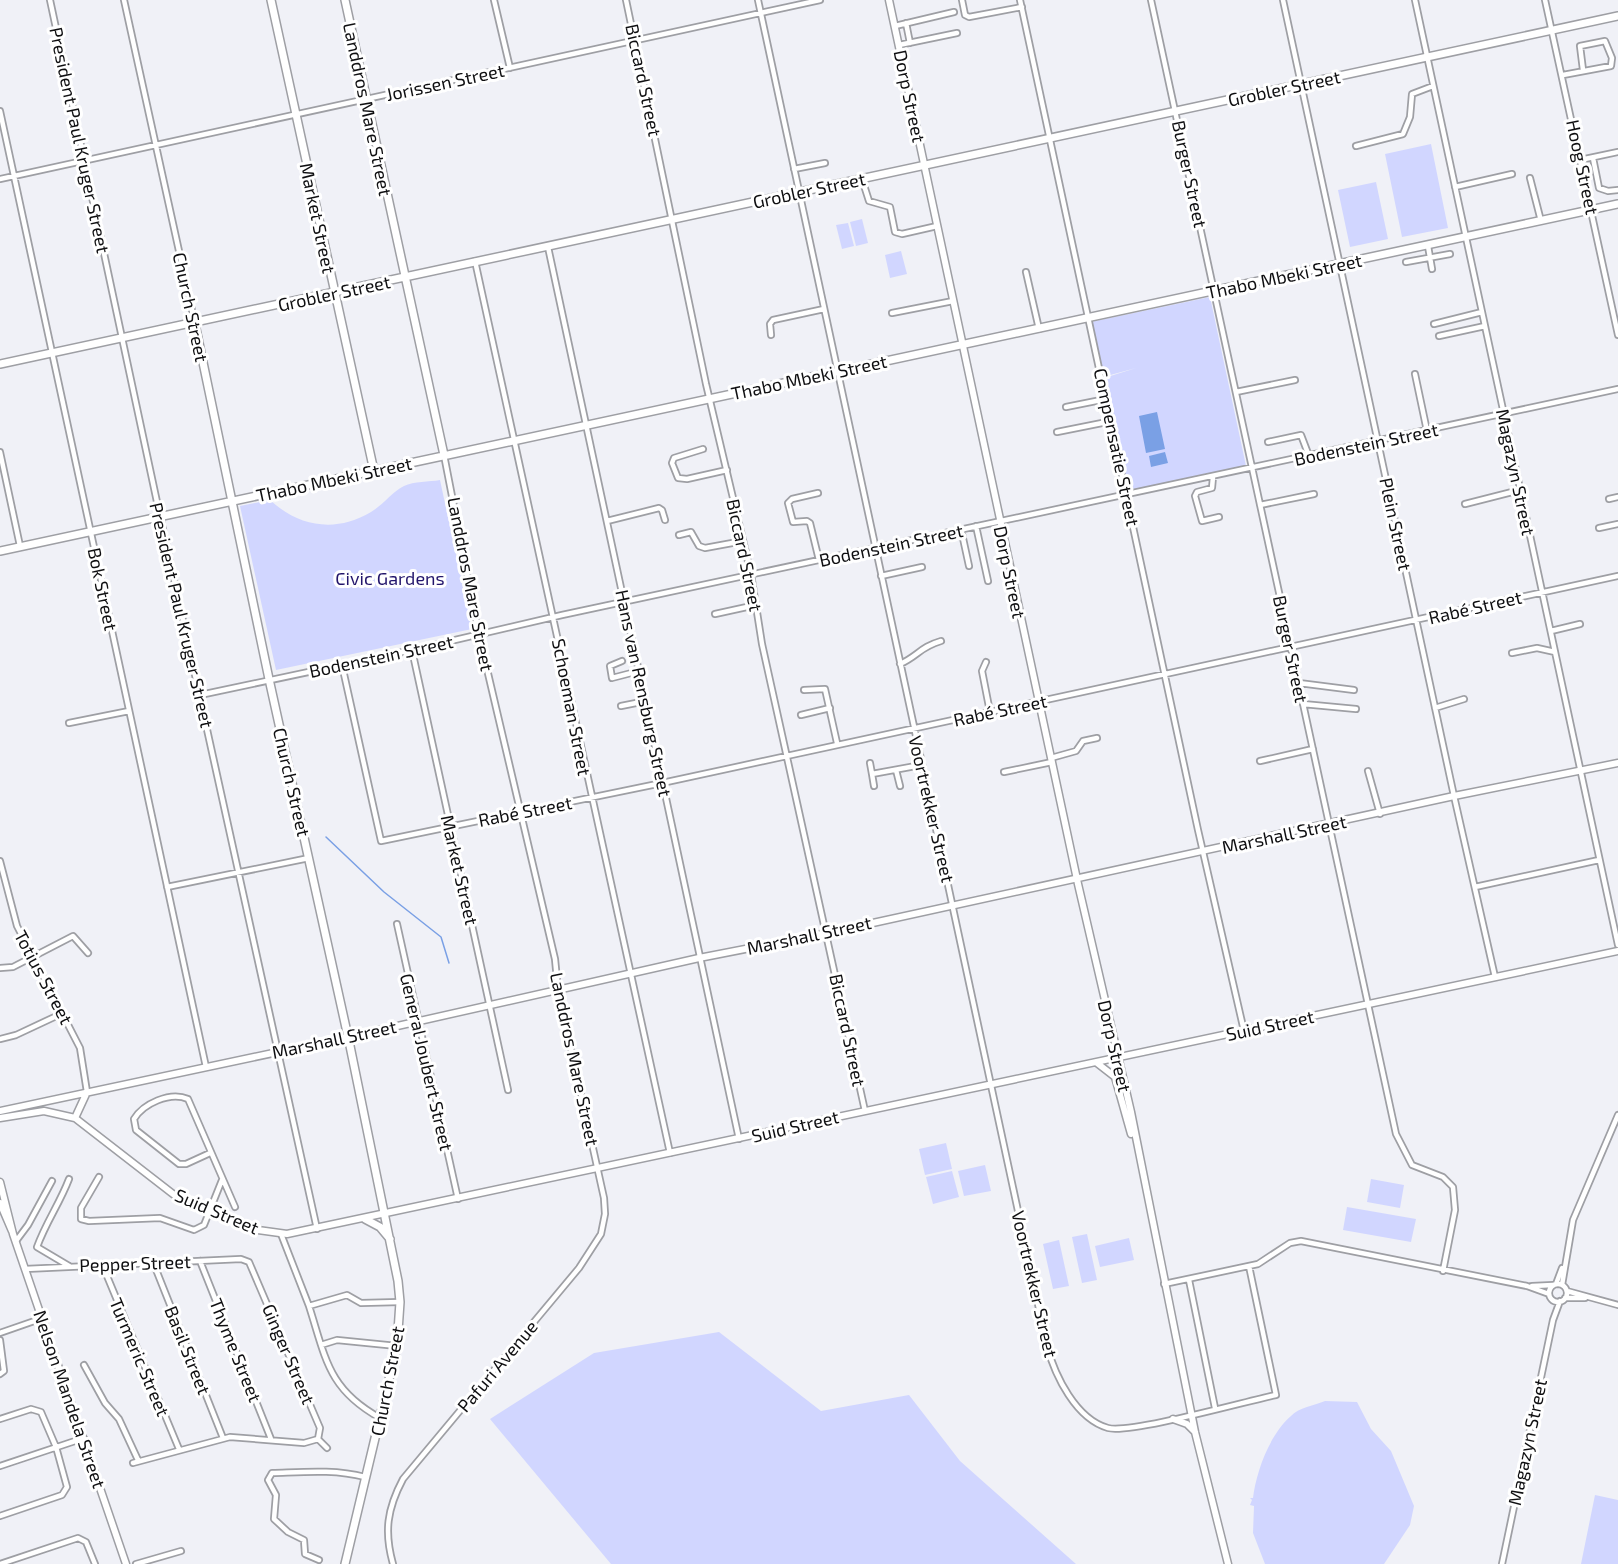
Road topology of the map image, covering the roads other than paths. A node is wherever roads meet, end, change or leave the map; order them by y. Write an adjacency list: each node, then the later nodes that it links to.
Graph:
1 (50, 0): 43 (street, President Paul Kruger Street)
2 (124, 0): 38 (street, Church Street)
3 (271, 0): 36 (main road, Market Street)
4 (345, 0): 33 (main road, Landdros Mare Street)
5 (494, 0): 28 (street)
6 (626, 0): 24 (street, Biccard Street)
7 (758, 0): 18 (street, Voortrekker Street)
8 (820, 0): 18 (street, Jorissen Street)
9 (889, 0): 21 (street, Dorp Street)
10 (962, 0): 16 (street)
11 (1020, 0): 16 (street, Compensatie Street)
12 (1151, 0): 35 (street, Burger Street)
13 (1283, 0): 31 (street, Plein Street)
14 (1415, 0): 27 (street, Magazyn Street)
15 (1545, 0): 22 (street, Hoog Street)
16 (1022, 7): 37 (street, Compensatie Street)
17 (954, 12): 20 (street)
18 (761, 13): 24 (street, Jorissen Street); 46 (street, Voortrekker Street)
19 (1618, 16): 22 (main road, Grobler Street)
20 (906, 23): 21 (street); 25 (street)
21 (895, 26): 26 (street, Dorp Street)
22 (1552, 30): 27 (main road, Grobler Street); 30 (street, Hoog Street)
23 (957, 33): 25 (street)
24 (635, 39): 28 (street, Jorissen Street); 57 (street, Biccard Street)
25 (910, 43): 26 (street)
26 (899, 45): 45 (street, Dorp Street)
27 (1428, 57): 31 (main road, Grobler Street); 32 (street, Magazyn Street)
28 (510, 68): 33 (street, Jorissen Street)
29 (1583, 70): 29 (street); 30 (street)
30 (1563, 75): 42 (street, Hoog Street)
31 (1301, 84): 35 (main road, Grobler Street); 67 (street, Plein Street)
32 (1433, 86): 39 (street); 52 (street, Magazyn Street)
33 (365, 99): 36 (street, Jorissen Street); 70 (main road, Landdros Mare Street)
34 (0, 111): 48 (street, Bok Street)
35 (1176, 111): 37 (main road, Grobler Street); 71 (street, Burger Street)
36 (294, 114): 38 (street, Jorissen Street); 72 (main road, Market Street)
37 (1049, 137): 45 (main road, Grobler Street); 79 (street, Compensatie Street)
38 (156, 144): 43 (street, Jorissen Street); 80 (street, Church Street)
39 (1356, 146)
40 (1618, 152): 41 (street)
41 (1593, 158): 42 (street); 53 (street)
42 (1581, 160): 56 (street, Hoog Street)
43 (85, 161): 48 (street, Jorissen Street); 87 (street, President Paul Kruger Street)
44 (825, 163): 46 (street)
45 (924, 165): 51 (main road, Grobler Street); 59 (street, Dorp Street)
46 (794, 169): 54 (street, Voortrekker Street)
47 (1512, 174): 52 (street)
48 (14, 176): 50 (street, Jorissen Street); 89 (street, Bok Street)
49 (1530, 178): 58 (street)
50 (0, 179)
51 (862, 179): 54 (main road, Grobler Street); 59 (street)
52 (1455, 188): 60 (street, Magazyn Street)
53 (1618, 190)
54 (800, 192): 57 (main road, Grobler Street); 76 (street, Voortrekker Street)
55 (1618, 204): 56 (main road, Thabo Mbeki Street)
56 (1592, 210): 58 (main road, Thabo Mbeki Street); 75 (street, Hoog Street)
57 (674, 219): 62 (main road, Grobler Street); 96 (street, Biccard Street)
58 (1541, 221): 60 (main road, Thabo Mbeki Street)
59 (937, 226): 74 (street, Dorp Street)
60 (1466, 238): 61 (main road, Thabo Mbeki Street); 77 (street, Magazyn Street)
61 (1428, 246): 64 (street); 67 (main road, Thabo Mbeki Street)
62 (548, 247): 65 (main road, Grobler Street); 101 (street, Hans van Rensburg Street)
63 (1450, 254): 64 (street)
64 (1430, 258): 66 (street); 68 (street)
65 (475, 260): 70 (main road, Grobler Street); 104 (street, Schoeman Street)
66 (1406, 262)
67 (1341, 264): 71 (main road, Thabo Mbeki Street); 106 (street, Plein Street)
68 (1432, 269)
69 (1026, 272): 83 (street)
70 (405, 278): 72 (main road, Grobler Street); 109 (main road, Landdros Mare Street)
71 (1215, 291): 79 (main road, Thabo Mbeki Street); 95 (street, Burger Street)
72 (334, 293): 80 (main road, Grobler Street); 113 (main road, Market Street)
73 (1618, 298): 75 (street)
74 (953, 301): 78 (street); 88 (street, Dorp Street)
75 (1611, 301): 85 (street, Hoog Street)
76 (824, 309): 84 (street); 91 (street, Voortrekker Street)
77 (1482, 312): 81 (street); 82 (street, Magazyn Street)
78 (892, 314)
79 (1089, 318): 83 (main road, Thabo Mbeki Street); 97 (street, Compensatie Street)
80 (195, 324): 87 (main road, Grobler Street); 121 (main road, Church Street)
81 (1434, 324)
82 (1485, 326): 86 (street); 99 (street, Magazyn Street)
83 (1039, 328): 88 (main road, Thabo Mbeki Street)
84 (771, 335)
85 (1618, 335)
86 (1439, 336)
87 (122, 338): 89 (main road, Grobler Street); 124 (street, President Paul Kruger Street)
88 (963, 345): 91 (main road, Thabo Mbeki Street); 128 (street, Dorp Street)
89 (52, 354): 90 (main road, Grobler Street); 133 (street, Bok Street)
90 (0, 364)
91 (836, 371): 96 (main road, Thabo Mbeki Street); 137 (street, Voortrekker Street)
92 (1415, 374): 102 (street)
93 (1295, 380): 95 (street)
94 (1618, 389): 99 (street, Bodenstein Street)
95 (1236, 392): 111 (street, Burger Street)
96 (710, 396): 101 (main road, Thabo Mbeki Street); 112 (street, Biccard Street)
97 (1106, 399): 98 (street); 100 (street, Compensatie Street)
98 (1066, 407)
99 (1503, 412): 102 (street, Bodenstein Street); 115 (street, Magazyn Street)
100 (1112, 421): 103 (street); 117 (street, Compensatie Street)
101 (586, 425): 104 (main road, Thabo Mbeki Street); 127 (street, Hans van Rensburg Street)
102 (1427, 431): 106 (street, Bodenstein Street)
103 (1057, 432)
104 (516, 440): 109 (main road, Thabo Mbeki Street); 150 (street, Schoeman Street)
105 (1268, 441): 110 (street)
106 (1378, 442): 110 (street, Bodenstein Street); 151 (street, Plein Street)
107 (703, 449): 112 (street)
108 (0, 452): 136 (street)
109 (444, 455): 113 (main road, Thabo Mbeki Street); 154 (street, Landdros Mare Street)
110 (1309, 456): 111 (street, Bodenstein Street)
111 (1252, 468): 114 (street, Bodenstein Street); 123 (street, Burger Street)
112 (727, 470): 135 (street, Biccard Street)
113 (374, 471): 121 (main road, Thabo Mbeki Street)
114 (1213, 477): 117 (street, Bodenstein Street); 125 (street)
115 (1520, 490): 122 (street); 146 (street, Magazyn Street)
116 (818, 493): 139 (street)
117 (1127, 494): 128 (street, Bodenstein Street); 165 (street, Compensatie Street)
118 (1314, 494): 123 (street)
119 (1618, 497): 120 (street)
120 (1609, 499)
121 (231, 500): 124 (main road, Thabo Mbeki Street); 166 (main road, Church Street)
122 (1465, 504)
123 (1260, 505): 156 (street, Burger Street)
124 (160, 516): 133 (main road, Thabo Mbeki Street); 170 (street, President Paul Kruger Street)
125 (1220, 517)
126 (665, 520): 127 (street)
127 (608, 521): 147 (street, Hans van Rensburg Street)
128 (999, 522): 130 (street, Bodenstein Street); 173 (street, Dorp Street)
129 (1618, 524): 131 (street)
130 (976, 526): 132 (street, Bodenstein Street); 145 (street)
131 (1599, 528)
132 (961, 529): 137 (street, Bodenstein Street); 140 (street)
133 (91, 531): 136 (main road, Thabo Mbeki Street); 179 (street, Bok Street)
134 (678, 535): 135 (street)
135 (743, 541): 142 (street, Biccard Street)
136 (20, 546): 138 (main road, Thabo Mbeki Street)
137 (876, 549): 139 (street, Bodenstein Street); 143 (street, Voortrekker Street)
138 (0, 551)
139 (819, 560): 142 (street, Bodenstein Street)
140 (969, 566)
141 (922, 567): 143 (street)
142 (751, 574): 147 (street, Bodenstein Street); 148 (street, Biccard Street)
143 (881, 576): 162 (street, Voortrekker Street)
144 (1618, 576): 146 (street, Rabé Street)
145 (988, 581)
146 (1542, 592): 151 (street, Rabé Street); 153 (street, Magazyn Street)
147 (625, 602): 150 (street, Bodenstein Street); 164 (street, Hans van Rensburg Street)
148 (756, 605): 149 (street); 187 (street, Biccard Street)
149 (715, 614)
150 (554, 616): 154 (street, Bodenstein Street); 202 (street, Schoeman Street)
151 (1417, 620): 156 (street, Rabé Street); 178 (street, Plein Street)
152 (1580, 624): 153 (street)
153 (1551, 631): 158 (street, Magazyn Street)
154 (479, 635): 157 (street, Bodenstein Street); 203 (street, Landdros Mare Street)
155 (941, 641): 162 (street)
156 (1291, 647): 165 (street, Rabé Street); 167 (street, Burger Street)
157 (412, 650): 163 (street, Bodenstein Street); 206 (street, Market Street)
158 (1555, 652): 159 (street); 195 (street, Magazyn Street)
159 (1512, 653)
160 (622, 661): 164 (street)
161 (986, 662): 180 (street)
162 (900, 664): 183 (street, Voortrekker Street)
163 (342, 665): 166 (street, Bodenstein Street); 206 (street, Rabé Street)
164 (639, 671): 172 (street, Hans van Rensburg Street)
165 (1166, 674): 173 (street, Rabé Street); 207 (street, Compensatie Street)
166 (269, 680): 170 (street, Bodenstein Street); 208 (main road, Church Street)
167 (1299, 683): 169 (street); 174 (street, Burger Street)
168 (804, 690): 176 (street)
169 (1354, 690)
170 (200, 695): 211 (street, President Paul Kruger Street)
171 (1464, 699): 178 (street)
172 (646, 701): 175 (street); 198 (street, Hans van Rensburg Street)
173 (1039, 702): 180 (street, Rabé Street); 188 (street, Dorp Street)
174 (1303, 704): 177 (street); 186 (street, Burger Street)
175 (621, 706)
176 (830, 708): 181 (street); 185 (street)
177 (1356, 708)
178 (1435, 708): 201 (street, Plein Street)
179 (129, 711): 182 (street); 213 (street, Bok Street)
180 (990, 712): 183 (street, Rabé Street)
181 (801, 715)
182 (69, 723)
183 (914, 728): 185 (street, Rabé Street); 192 (street, Voortrekker Street)
184 (1097, 738): 188 (street)
185 (837, 743): 187 (street, Rabé Street)
186 (1313, 749): 189 (street); 205 (street, Burger Street)
187 (787, 755): 198 (street, Rabé Street); 217 (street, Biccard Street)
188 (1052, 760): 196 (street); 212 (street, Dorp Street)
189 (1260, 761)
190 (870, 763): 197 (street)
191 (1618, 763): 195 (street, Marshall Street)
192 (921, 765): 193 (street); 215 (street, Voortrekker Street)
193 (896, 770): 197 (street); 200 (street)
194 (1368, 771): 204 (street)
195 (1581, 771): 201 (street, Marshall Street); 209 (street, Magazyn Street)
196 (1004, 772)
197 (872, 774): 199 (street)
198 (662, 783): 202 (street, Rabé Street); 222 (street, Hans van Rensburg Street)
199 (874, 786)
200 (900, 786)
201 (1454, 796): 204 (street, Marshall Street); 214 (street, Plein Street)
202 (590, 798): 203 (street, Rabé Street); 224 (street, Schoeman Street)
203 (521, 812): 206 (street, Rabé Street); 226 (street, Landdros Mare Street)
204 (1380, 814): 205 (street, Marshall Street)
205 (1329, 824): 207 (street, Marshall Street); 227 (street, Burger Street)
206 (450, 825): 228 (street, Market Street)
207 (1203, 852): 212 (street, Marshall Street); 231 (street, Compensatie Street)
208 (309, 858): 211 (street); 232 (main road, Church Street)
209 (1599, 860): 214 (street); 218 (street, Magazyn Street)
210 (0, 861): 221 (street, Totius Street)
211 (238, 872): 213 (street); 234 (street, President Paul Kruger Street)
212 (1077, 879): 215 (street, Marshall Street); 235 (street, Dorp Street)
213 (167, 887): 237 (street, Bok Street)
214 (1475, 887): 225 (street, Plein Street)
215 (953, 904): 217 (street, Marshall Street); 238 (street, Voortrekker Street)
216 (396, 924): 230 (street, General Joubert Street)
217 (827, 933): 222 (street, Marshall Street); 242 (street, Biccard Street)
218 (1618, 945)
219 (1618, 951): 225 (street, Suid Street)
220 (88, 953): 221 (street)
221 (32, 957): 223 (street); 229 (street, Totius Street)
222 (699, 958): 224 (street, Marshall Street); 246 (street, Hans van Rensburg Street)
223 (0, 968)
224 (630, 974): 226 (street, Marshall Street); 249 (street, Schoeman Street)
225 (1496, 976): 227 (street, Suid Street)
226 (558, 990): 228 (street, Marshall Street); 250 (street, Landdros Mare Street)
227 (1368, 1004): 231 (street, Suid Street); 275 (street, Burger Street)
228 (490, 1005): 230 (street, Marshall Street); 239 (street, Market Street)
229 (63, 1013): 233 (street); 240 (street, Totius Street)
230 (417, 1021): 232 (street, Marshall Street); 257 (street, General Joubert Street)
231 (1244, 1031): 235 (street, Suid Street)
232 (348, 1037): 234 (street, Marshall Street); 261 (main road, Church Street)
233 (0, 1039)
234 (277, 1052): 237 (street, Marshall Street); 263 (street, President Paul Kruger Street)
235 (1118, 1058): 236 (street, Suid Street); 247 (street, Dorp Street)
236 (1097, 1063): 238 (street, Suid Street); 247 (street, Dorp Street)
237 (206, 1067): 240 (street, Marshall Street)
238 (991, 1084): 242 (street, Suid Street); 302 (street, Voortrekker Street)
239 (508, 1090)
240 (87, 1092): 241 (street, Marshall Street); 245 (street)
241 (0, 1111)
242 (865, 1111): 246 (street, Suid Street)
243 (1618, 1115): 270 (street)
244 (0, 1118): 245 (street, Suid Street)
245 (75, 1118): 260 (street, Suid Street)
246 (740, 1139): 249 (street, Suid Street)
247 (1135, 1143): 277 (street, Dorp Street)
248 (210, 1153): 248 (street); 253 (street)
249 (670, 1153): 250 (street, Suid Street)
250 (599, 1168): 257 (street, Suid Street); 321 (street, Pafuri Avenue)
251 (99, 1177): 260 (street)
252 (69, 1179): 272 (street)
253 (222, 1180): 259 (street); 260 (street)
254 (52, 1181): 265 (street)
255 (0, 1182): 256 (street, Nelson Mandela Street)
256 (2, 1192): 265 (street, Nelson Mandela Street)
257 (458, 1199): 261 (street, Suid Street)
258 (0, 1203): 265 (street, Nelson Mandela Street)
259 (235, 1207)
260 (211, 1210): 264 (street, Suid Street)
261 (386, 1215): 262 (street, Suid Street); 266 (main road, Church Street)
262 (365, 1219): 263 (street, Suid Street); 266 (main road)
263 (317, 1229): 264 (street, Suid Street)
264 (281, 1234): 289 (street)
265 (14, 1237): 274 (street, Nelson Mandela Street)
266 (391, 1241): 287 (main road, Church Street)
267 (245, 1260): 268 (street, Pepper Street); 307 (street, Ginger Street)
268 (200, 1261): 269 (street, Pepper Street); 306 (street, Thyme Street)
269 (153, 1262): 271 (street, Pepper Street); 305 (street, Basil Street)
270 (1565, 1263): 278 (street); 279 (street)
271 (102, 1264): 272 (street, Pepper Street); 310 (street, Turmeric Street)
272 (69, 1266): 274 (street, Pepper Street)
273 (1249, 1266): 275 (street); 276 (street); 298 (street, Voortrekker Street)
274 (25, 1269): 290 (street, Nelson Mandela Street)
275 (1443, 1271): 280 (street)
276 (1189, 1280): 277 (street); 298 (street)
277 (1164, 1284): 299 (street, Dorp Street)
278 (1554, 1285): 279 (street); 280 (street); 282 (street)
279 (1562, 1285): 281 (street)
280 (1527, 1286): 282 (street)
281 (1567, 1291): 283 (street); 284 (street)
282 (1549, 1294): 285 (street)
283 (1565, 1298): 284 (street); 286 (street)
284 (1591, 1299): 288 (street)
285 (1553, 1300): 286 (street); 291 (street, Magazyn Street)
286 (1560, 1301): 291 (street, Magazyn Street)
287 (400, 1302): 289 (street); 295 (main road, Church Street)
288 (1618, 1305)
289 (309, 1306): 294 (street)
290 (43, 1318): 292 (street); 304 (street, Nelson Mandela Street)
291 (1553, 1320): 323 (street, Magazyn Street)
292 (0, 1333)
293 (0, 1340): 297 (street)
294 (321, 1345): 295 (street); 300 (street)
295 (397, 1346): 300 (main road, Church Street)
296 (84, 1365): 310 (street)
297 (0, 1374)
298 (1215, 1408): 299 (street, Voortrekker Street)
299 (1192, 1415): 302 (street, Voortrekker Street); 303 (street, Dorp Street)
300 (380, 1418): 312 (main road, Church Street)
301 (0, 1419): 308 (street)
302 (1173, 1419): 303 (street)
303 (1195, 1432): 322 (street, Dorp Street)
304 (84, 1438): 308 (street); 318 (street, Nelson Mandela Street)
305 (223, 1438): 306 (street); 310 (street)
306 (271, 1439): 307 (street)
307 (318, 1439): 309 (street)
308 (56, 1447): 311 (street); 313 (street)
309 (327, 1448)
310 (179, 1449)
311 (0, 1466)
312 (365, 1478): 315 (street); 320 (main road, Church Street)
313 (0, 1516)
314 (181, 1551): 319 (street)
315 (319, 1560)
316 (0, 1564): 317 (street)
317 (95, 1564)
318 (126, 1564)
319 (136, 1564)
320 (345, 1564)
321 (393, 1564)
322 (1228, 1564)
323 (1502, 1564)

